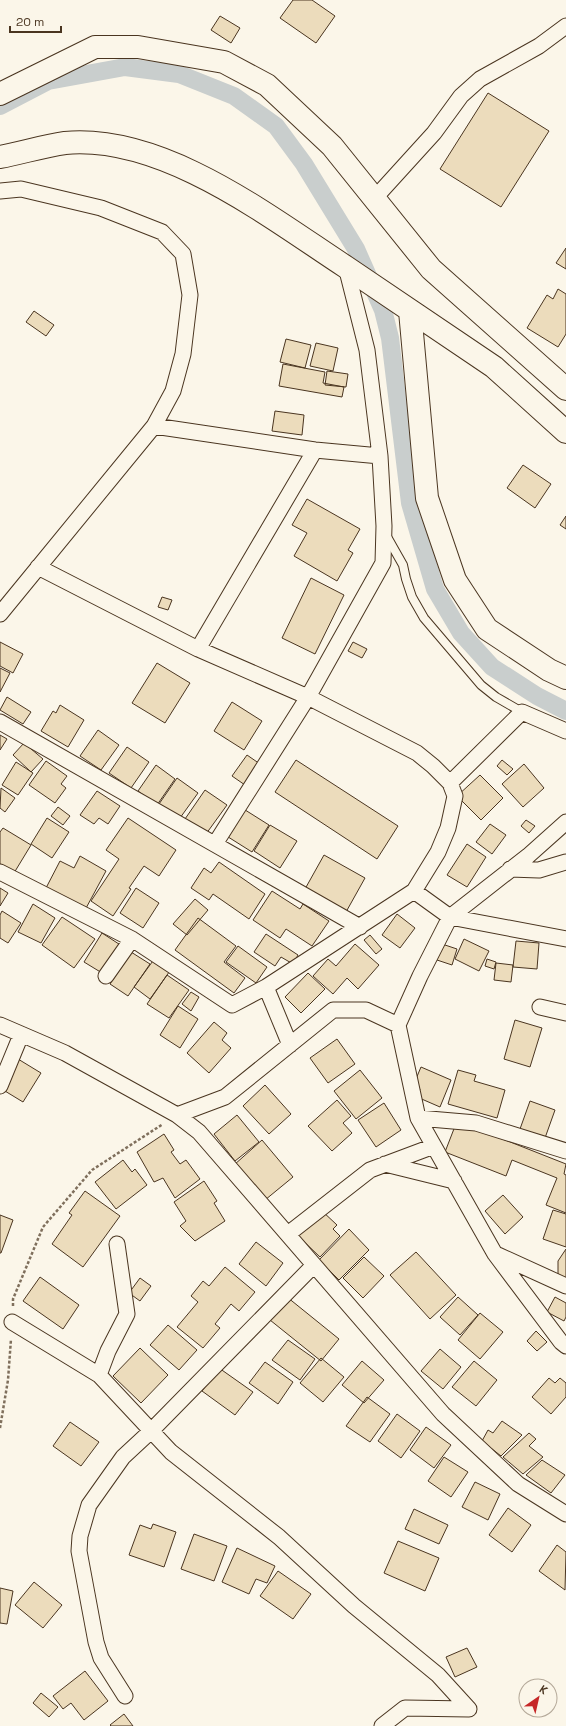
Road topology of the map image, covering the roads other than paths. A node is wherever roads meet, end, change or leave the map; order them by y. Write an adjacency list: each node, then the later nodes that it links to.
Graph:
1 (566, 26): 5 (street)
2 (0, 94): 5 (main road)
3 (0, 157): 6 (main road)
4 (0, 191): 9 (street)
5 (374, 199): 8 (main road)
6 (349, 270): 7 (main road); 12 (street)
7 (410, 311): 10 (main road); 17 (main road)
8 (566, 389)
9 (154, 426): 11 (street); 14 (street)
10 (566, 432)
11 (315, 450): 12 (street); 16 (street)
12 (380, 456): 13 (street)
13 (384, 532): 18 (street); 19 (lane)
14 (38, 567): 15 (street); 16 (street)
15 (2, 605)
16 (198, 649): 18 (street)
17 (566, 678)
18 (308, 697): 22 (street); 24 (street)
19 (522, 712): 21 (street); 22 (street)
20 (0, 722): 24 (street)
21 (566, 731)
22 (450, 783): 28 (street)
23 (566, 822): 26 (street)
24 (215, 844): 30 (street)
25 (566, 862): 26 (street)
26 (510, 869): 29 (street)
27 (0, 872): 31 (street)
28 (414, 891): 29 (street); 30 (street)
29 (450, 917): 32 (street); 38 (street)
30 (360, 927): 34 (street)
31 (132, 939): 33 (street); 34 (street)
32 (566, 939)
33 (106, 976)
34 (266, 987): 40 (street)
35 (540, 1007): 36 (street)
36 (566, 1013)
37 (0, 1025): 39 (street)
38 (398, 1025): 40 (street); 43 (street)
39 (21, 1035): 41 (street); 42 (street)
40 (290, 1045): 42 (street)
41 (0, 1086)
42 (177, 1115): 48 (street)
43 (418, 1118): 44 (street); 45 (street)
44 (434, 1146): 46 (street); 47 (street)
45 (566, 1152)
46 (385, 1164): 47 (street); 48 (street)
47 (454, 1180): 50 (street)
48 (288, 1234): 51 (street)
49 (117, 1244): 55 (street)
50 (495, 1254): 52 (street); 54 (street)
51 (314, 1265): 56 (street); 57 (street)
52 (566, 1286)
53 (12, 1322): 55 (street)
54 (566, 1346)
55 (99, 1375): 56 (street)
56 (151, 1431): 58 (street); 59 (street)
57 (566, 1514)
58 (125, 1696)
59 (382, 1726)

